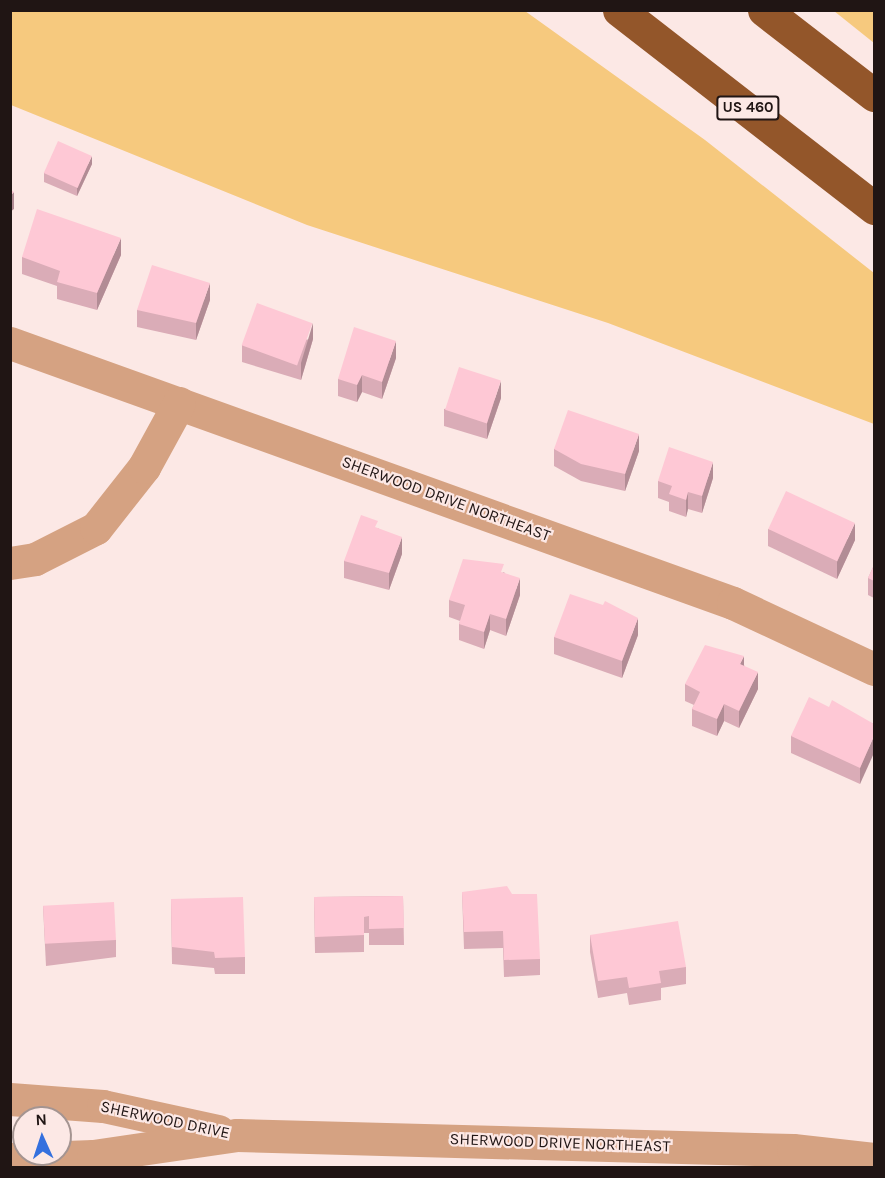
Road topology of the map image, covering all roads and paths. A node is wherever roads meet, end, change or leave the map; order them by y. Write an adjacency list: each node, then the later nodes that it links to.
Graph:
1 (620, 10): 4 (highway, US 460)
2 (764, 10): 3 (highway)
3 (874, 95)
4 (874, 208)
5 (10, 343): 6 (street, SHERWOOD DRIVE NORTHEAST)
6 (179, 403): 7 (street); 8 (street, SHERWOOD DRIVE NORTHEAST)
7 (10, 563)
8 (874, 669)
9 (10, 1099): 10 (street, SHERWOOD DRIVE)
10 (237, 1135): 11 (street, SHERWOOD DRIVE NORTHEAST); 12 (street, SHERWOOD DRIVE)
11 (871, 1151)
12 (10, 1159)

